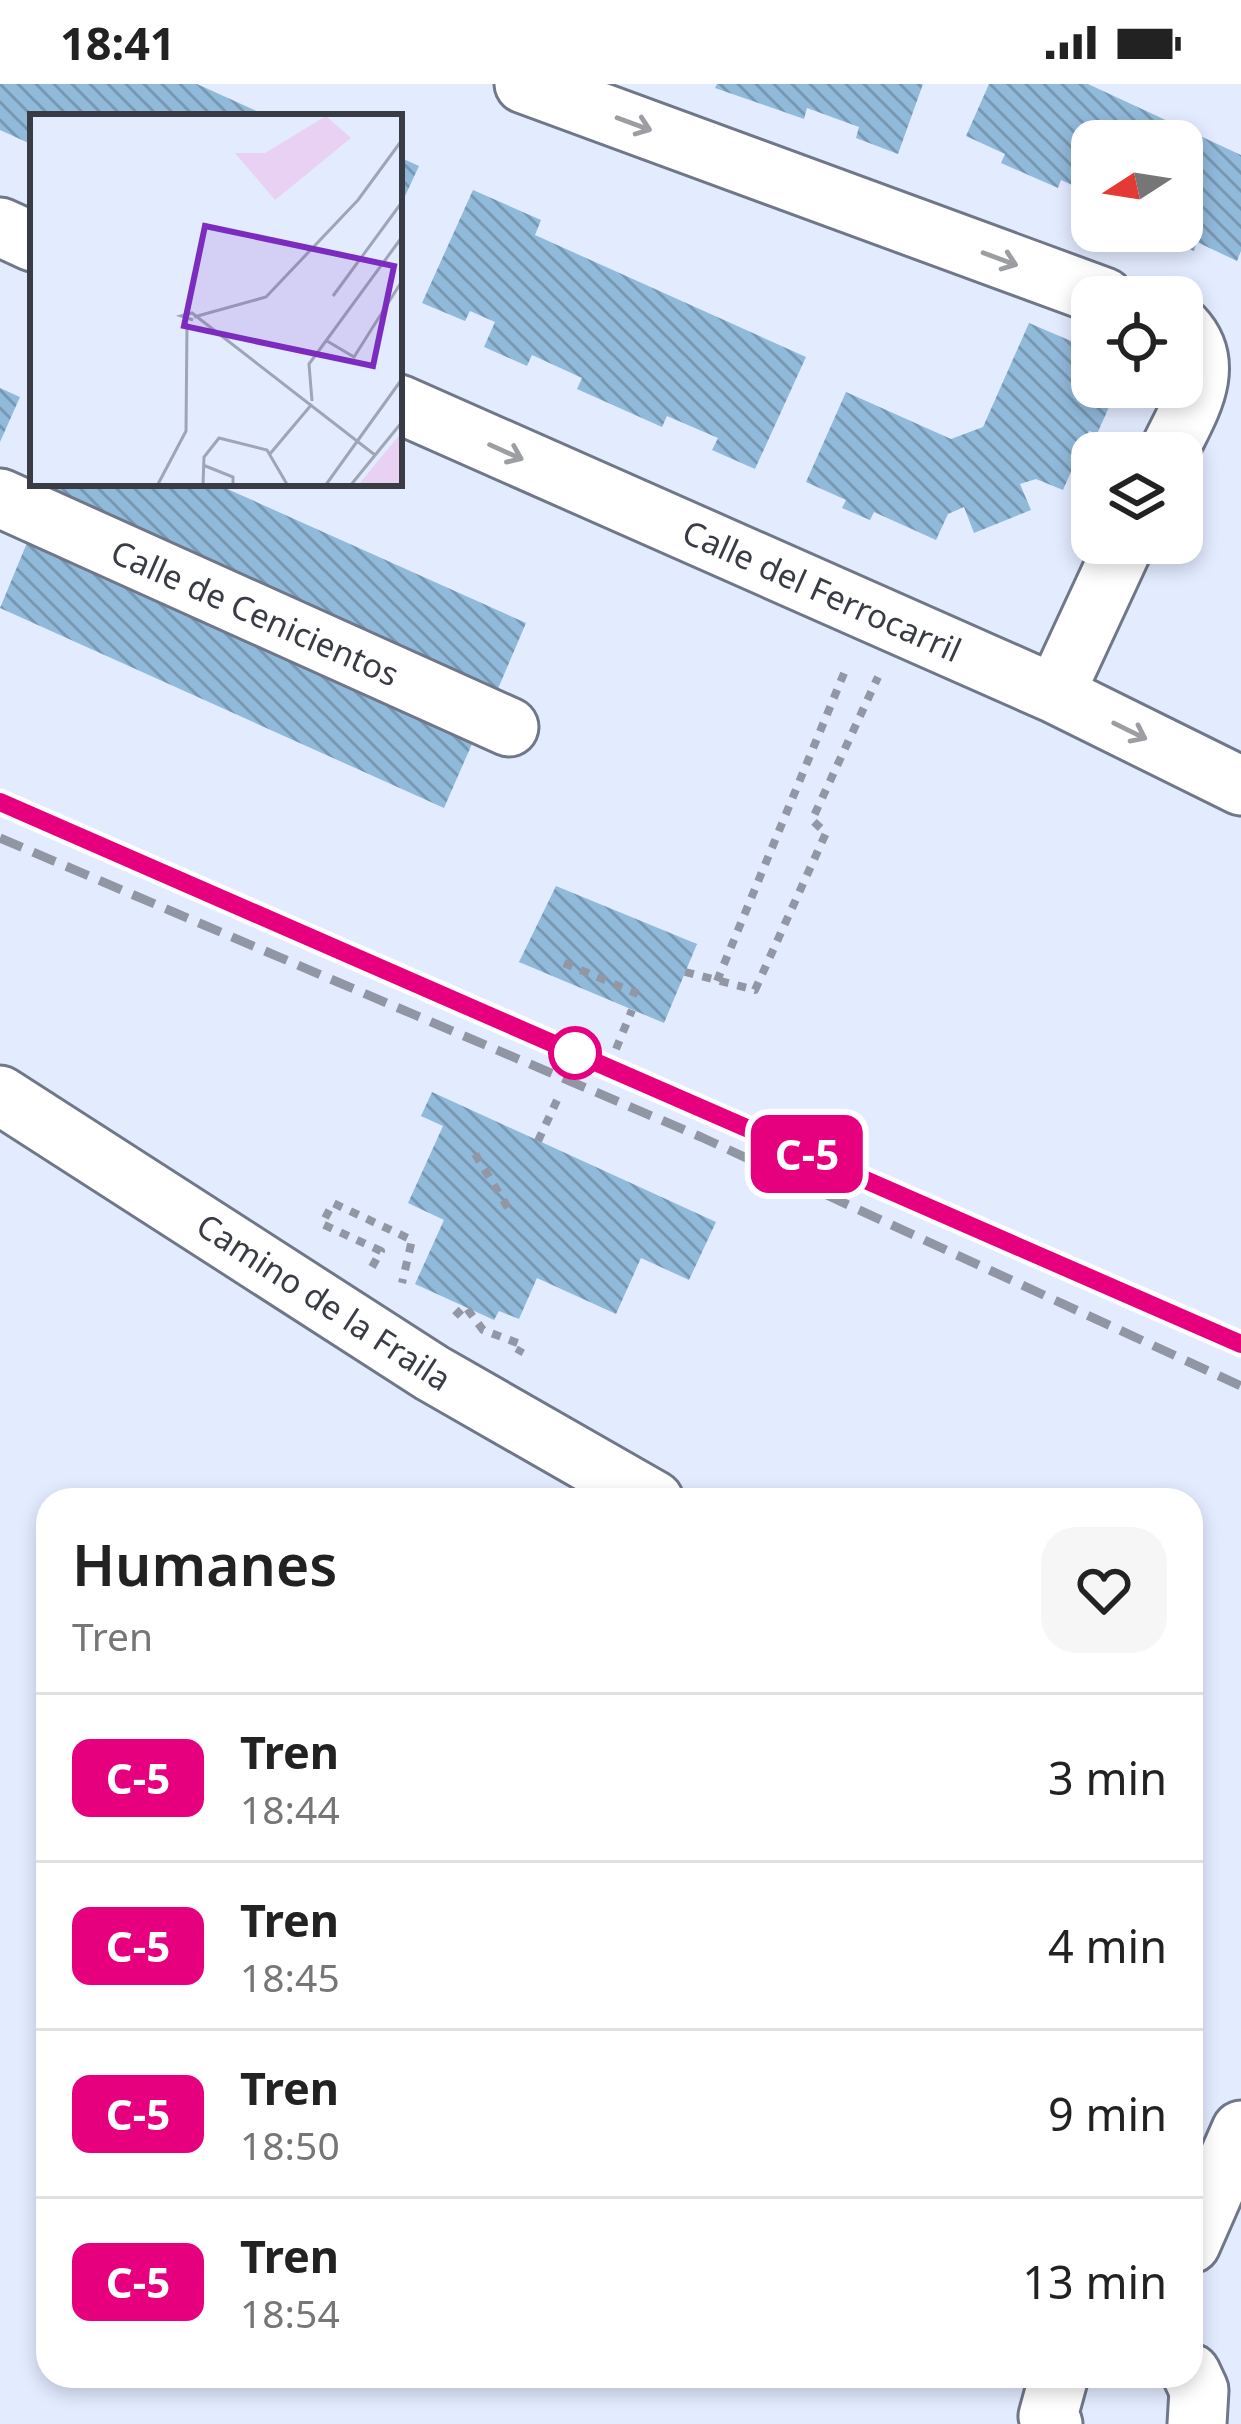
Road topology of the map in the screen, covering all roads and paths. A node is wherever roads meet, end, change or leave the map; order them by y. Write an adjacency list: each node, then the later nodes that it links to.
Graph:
1 (524, 84): 4 (street, one-way to 4)
2 (0, 227): 3 (street)
3 (30, 241)
4 (1071, 285)
5 (402, 405): 8 (street, Calle del Ferrocarril, one-way to 8)
6 (0, 498): 10 (street, Calle de Cenicientos)
7 (1116, 564): 9 (street)
8 (885, 620): 9 (street, Calle del Ferrocarril); 14 (path); 14 (path)
9 (1055, 694): 11 (street, Calle del Ferrocarril, one-way to 11)
10 (509, 727)
11 (1241, 786)
12 (564, 963): 15 (path)
13 (685, 972): 14 (path)
14 (717, 981)
15 (638, 994)
16 (632, 1010): 17 (path)
17 (616, 1049)
18 (0, 1095): 25 (street, Camino de la Fraila)
19 (557, 1098): 20 (path)
20 (538, 1141)
21 (476, 1154): 22 (path)
22 (508, 1208)
23 (483, 1330): 24 (path)
24 (523, 1346)
25 (632, 1488)
26 (1241, 2129): 27 (street)
27 (1203, 2216)
28 (1056, 2388): 29 (street)
29 (1053, 2424)

